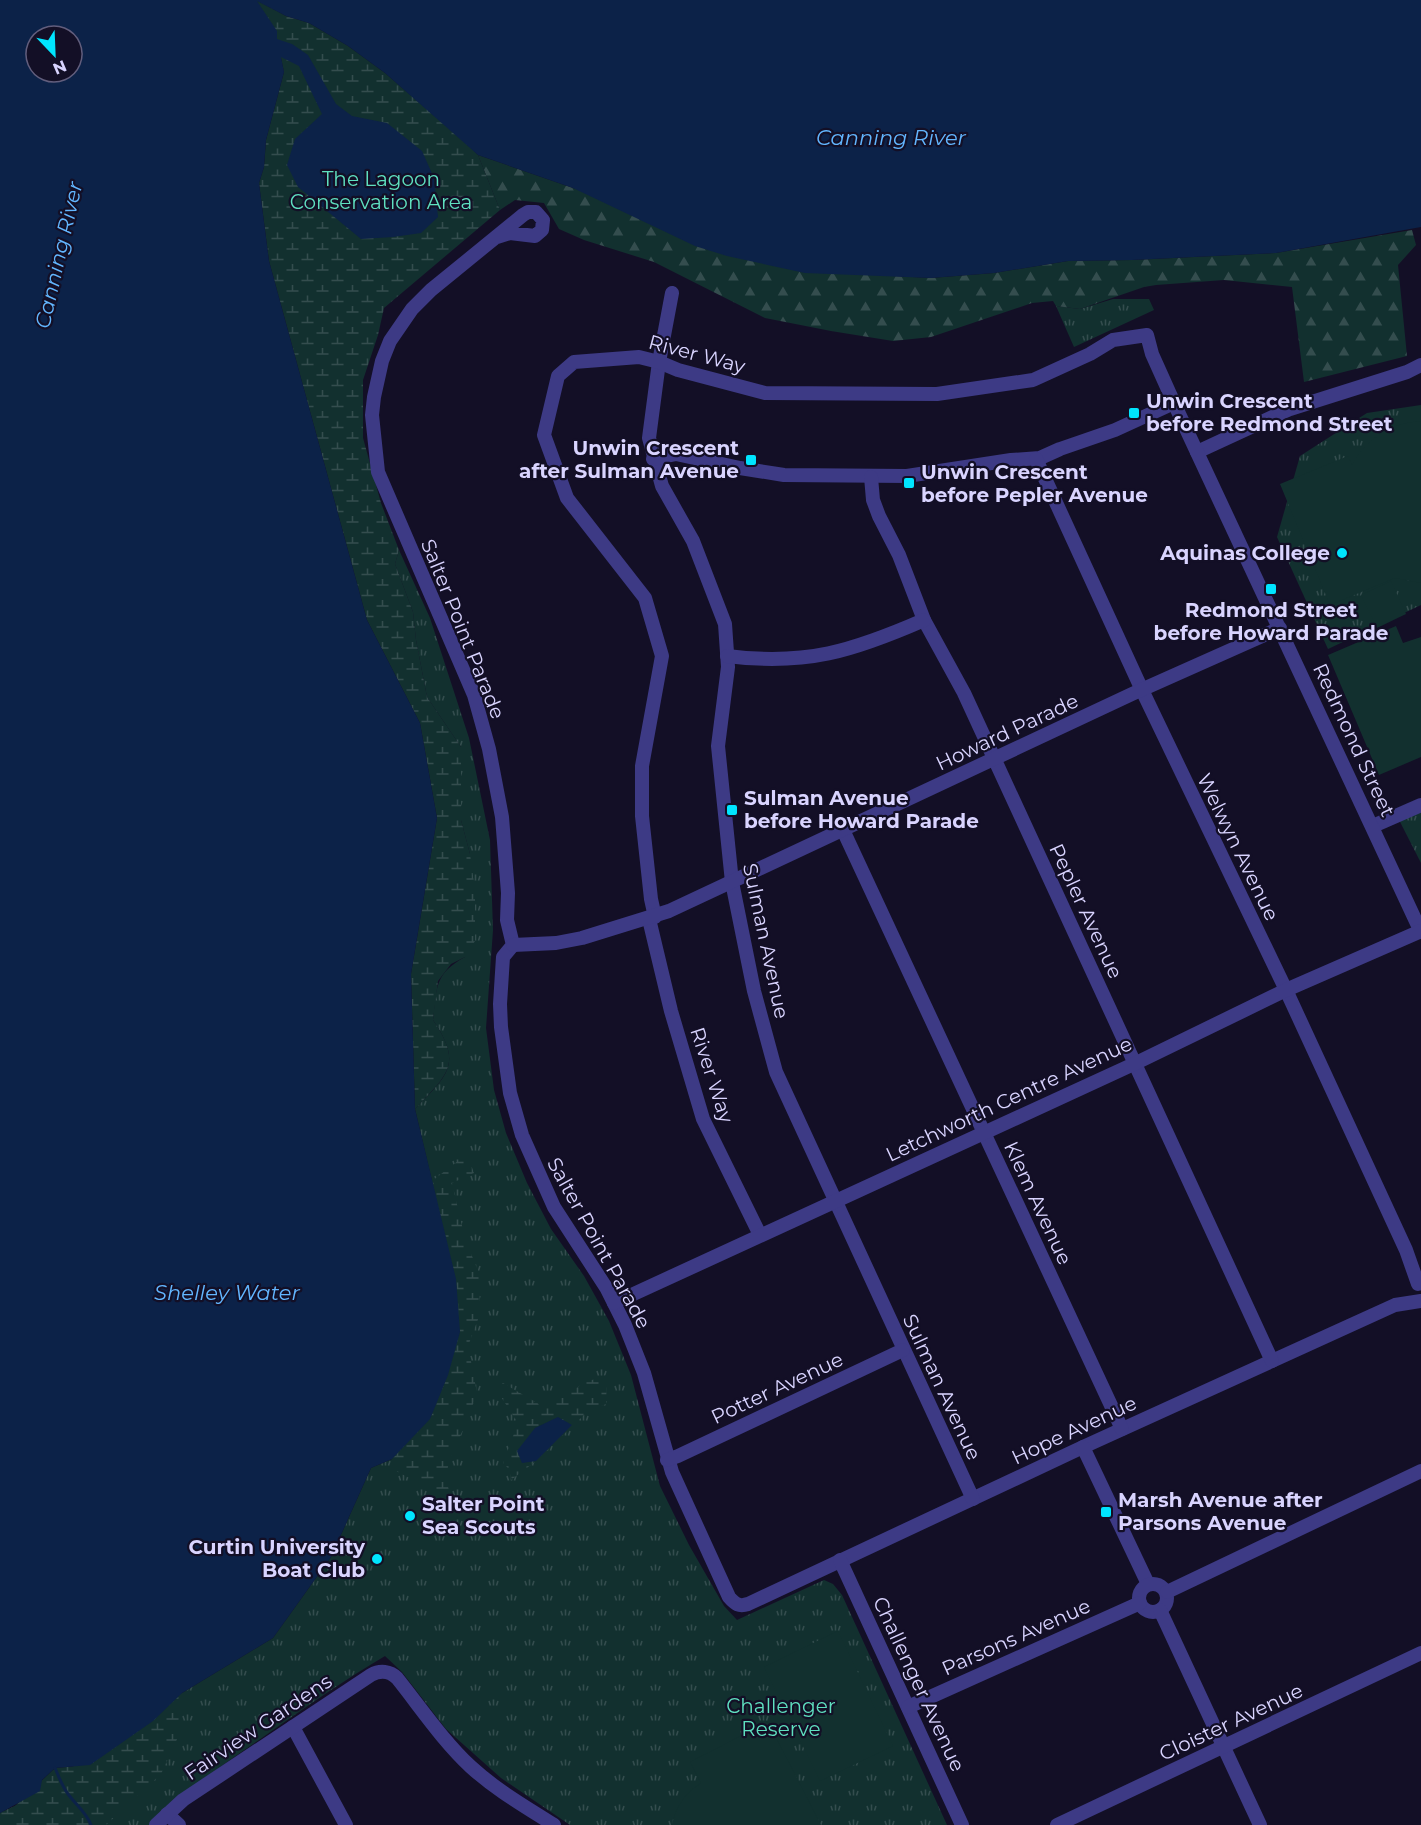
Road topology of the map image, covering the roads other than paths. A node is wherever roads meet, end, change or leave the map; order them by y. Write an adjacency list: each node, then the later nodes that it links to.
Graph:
1 (497, 237): 22 (street, Salter Point Parade)
2 (672, 293): 4 (street, Sulman Avenue)
3 (1147, 334): 4 (street, River Way); 6 (street, Redmond Street)
4 (659, 362): 8 (street, Sulman Avenue); 20 (street, River Way)
5 (1421, 364): 7 (street)
6 (1174, 403): 7 (street, Redmond Street); 9 (street)
7 (1197, 452): 12 (street, Redmond Street)
8 (653, 459): 10 (street); 13 (street, Sulman Avenue)
9 (1036, 459): 10 (street); 14 (street, Welwyn Avenue)
10 (872, 477): 11 (street, Pepler Avenue)
11 (924, 620): 13 (street); 15 (street, Pepler Avenue)
12 (1280, 628): 14 (street, Howard Parade); 17 (street, Redmond Street)
13 (727, 656): 19 (street, Sulman Avenue)
14 (1142, 690): 15 (street, Howard Parade); 23 (street, Welwyn Avenue)
15 (994, 760): 18 (street, Howard Parade); 24 (street, Pepler Avenue)
16 (1421, 805): 17 (street)
17 (1373, 826): 21 (street, Redmond Street)
18 (843, 830): 19 (street, Howard Parade); 25 (street, Klem Avenue)
19 (732, 882): 20 (street, Howard Parade); 26 (street, Sulman Avenue)
20 (652, 918): 22 (street, Howard Parade); 27 (street, River Way)
21 (1421, 932): 23 (street, Letchworth Centre Avenue)
22 (513, 945): 29 (street, Salter Point Parade)
23 (1286, 990): 24 (street, Letchworth Centre Avenue); 28 (street, Welwyn Avenue)
24 (1136, 1063): 25 (street, Letchworth Centre Avenue); 31 (street, Pepler Avenue)
25 (983, 1133): 26 (street, Letchworth Centre Avenue); 32 (street, Klem Avenue)
26 (834, 1201): 27 (street, Letchworth Centre Avenue); 30 (street, Sulman Avenue)
27 (760, 1235): 29 (street, Letchworth Centre Avenue)
28 (1420, 1288): 31 (street, Hope Avenue)
29 (614, 1303): 34 (street, Salter Point Parade)
30 (903, 1350): 34 (street, Potter Avenue); 36 (street, Sulman Avenue)
31 (1272, 1361): 32 (street, Hope Avenue)
32 (1122, 1429): 33 (street, Hope Avenue)
33 (1083, 1447): 36 (street, Hope Avenue); 38 (street)
34 (667, 1460): 41 (street, Salter Point Parade)
35 (1421, 1471): 39 (street)
36 (973, 1499): 37 (street, Hope Avenue)
37 (840, 1560): 41 (street, Hope Avenue); 44 (street, Challenger Avenue)
38 (1148, 1584): 39 (street); 40 (street)
39 (1167, 1592): 42 (street)
40 (1140, 1604): 42 (street); 44 (street, Parsons Avenue)
41 (738, 1605)
42 (1160, 1611): 46 (street)
43 (1421, 1653): 46 (street, Cloister Avenue)
44 (908, 1707): 52 (street, Challenger Avenue)
45 (293, 1727): 47 (street, Fairview Gardens); 50 (street); 51 (street, Fairview Gardens)
46 (1223, 1747): 53 (street, Cloister Avenue); 54 (street)
47 (167, 1815): 48 (street, Fairview Gardens); 49 (street)
48 (156, 1825)
49 (179, 1825)
50 (346, 1825)
51 (554, 1825)
52 (962, 1825)
53 (1057, 1825)
54 (1260, 1825)

